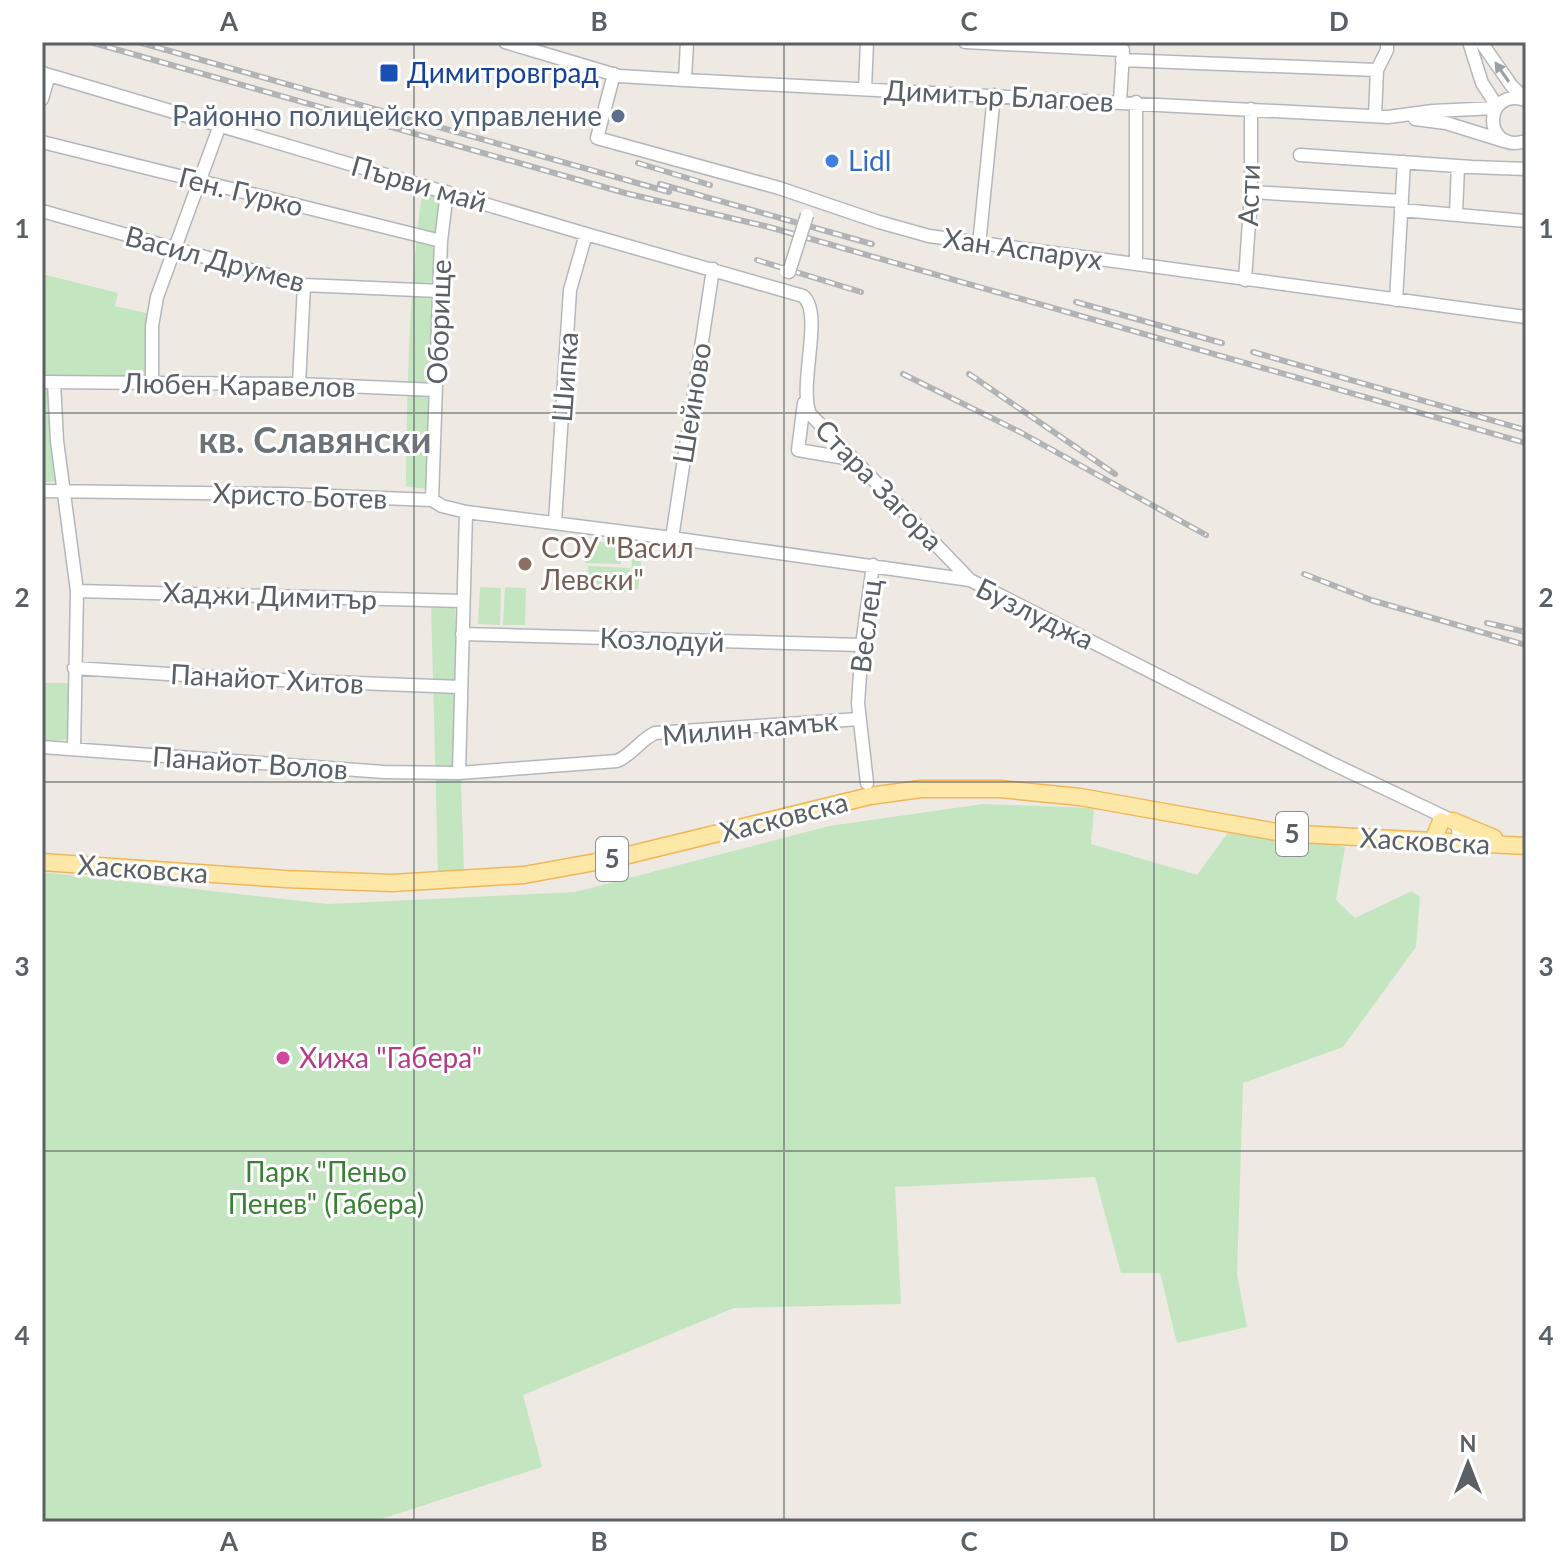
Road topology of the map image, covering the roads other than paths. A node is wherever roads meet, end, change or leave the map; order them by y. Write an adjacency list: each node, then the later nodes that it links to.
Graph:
1 (505, 42): 11 (street, Димитър Благоев)
2 (687, 42): 12 (street)
3 (867, 42): 14 (street)
4 (965, 42): 8 (street)
5 (1387, 42): 9 (street)
6 (1469, 42): 13 (street)
7 (1481, 42): 17 (street, one-way to 7)
8 (1123, 51): 9 (street); 18 (street)
9 (1377, 70): 23 (street)
10 (45, 74): 16 (street); 24 (street, Първи май)
11 (614, 74): 12 (street, Димитър Благоев); 43 (street, Хан Аспарух)
12 (685, 80): 14 (street, Димитър Благоев)
13 (1482, 83): 20 (street); 22 (street)
14 (865, 89): 15 (street, Димитър Благоев)
15 (994, 95): 18 (street, Димитър Благоев); 43 (street)
16 (42, 99)
17 (1526, 100): 20 (street, Димитър Благоев)
18 (1120, 101): 19 (street, Димитър Благоев)
19 (1136, 102): 21 (street, Димитър Благоев); 45 (street)
20 (1496, 107): 22 (street, Димитър Благоев); 27 (street)
21 (1251, 109): 23 (street, Димитър Благоев); 35 (street, Асти)
22 (1462, 109): 23 (street, Димитър Благоев)
23 (1381, 117): 27 (street)
24 (220, 125): 33 (street); 34 (street, Първи май)
25 (1526, 141): 27 (street)
26 (42, 142): 33 (street, Ген. Гурко)
27 (1506, 142): 28 (street)
28 (1526, 151)
29 (1300, 155): 30 (street)
30 (1404, 162): 31 (street); 36 (street)
31 (1458, 166): 32 (street); 38 (street)
32 (1526, 169)
33 (201, 182): 42 (street, Ген. Гурко); 44 (street)
34 (447, 192): 41 (street, Първи май); 42 (street, Оборище)
35 (1251, 192): 36 (street); 48 (street, Асти)
36 (1402, 206): 38 (street); 52 (street)
37 (42, 211): 44 (street, Васил Друмев)
38 (1456, 214): 40 (street)
39 (807, 215): 47 (street, bridge)
40 (1526, 221)
41 (586, 234): 46 (street, Първи май); 64 (street, Шипка)
42 (441, 241): 50 (street, Оборище)
43 (979, 245): 45 (street, Хан Аспарух)
44 (173, 250): 49 (street, Васил Друмев); 55 (street)
45 (1136, 264): 48 (street, Хан Аспарух)
46 (713, 269): 51 (street, Първи май); 65 (street, Шейново)
47 (786, 271)
48 (1245, 280): 52 (street, Хан Аспарух)
49 (304, 285): 50 (street, Васил Друмев); 56 (street)
50 (440, 291): 57 (street, Оборище)
51 (797, 293): 58 (street, Стара Загора)
52 (1396, 300): 53 (street, Хан Аспарух)
53 (1526, 317)
54 (48, 382): 55 (street, Любен Каравелов); 60 (street)
55 (152, 383): 56 (street, Любен Каравелов)
56 (299, 384): 57 (street, Любен Каравелов)
57 (436, 390): 62 (street, Оборище)
58 (805, 396): 59 (street, Стара Загора); 59 (street)
59 (851, 459): 67 (street, Стара Загора)
60 (63, 490): 61 (street, Христо Ботев); 62 (street, Христо Ботев); 68 (street)
61 (42, 491)
62 (432, 500): 63 (street, Христо Ботев)
63 (466, 512): 64 (street, Христо Ботев); 69 (street)
64 (555, 522): 65 (street, Бузлуджа)
65 (672, 538): 66 (street, Бузлуджа)
66 (873, 565): 67 (street, Бузлуджа); 71 (street, Веслец)
67 (970, 580): 79 (street, Бузлуджа)
68 (77, 591): 69 (street, Хаджи Димитър); 72 (street)
69 (463, 601): 70 (street)
70 (462, 634): 71 (street, Козлодуй); 73 (street)
71 (862, 645): 74 (street, Веслец)
72 (74, 668): 73 (street, Панайот Хитов); 76 (street)
73 (460, 687): 77 (street)
74 (859, 719): 77 (street, Милин камък); 78 (street, Веслец)
75 (42, 747): 76 (street, Панайот Волов)
76 (74, 749): 77 (street, Панайот Волов)
77 (459, 773)
78 (867, 783)
79 (1442, 818): 80 (main road); 80 (street); 81 (main road)
80 (1447, 842): 81 (main road, Хасковска / 5); 82 (main road, Хасковска / 5)
81 (1524, 846)
82 (42, 862)

